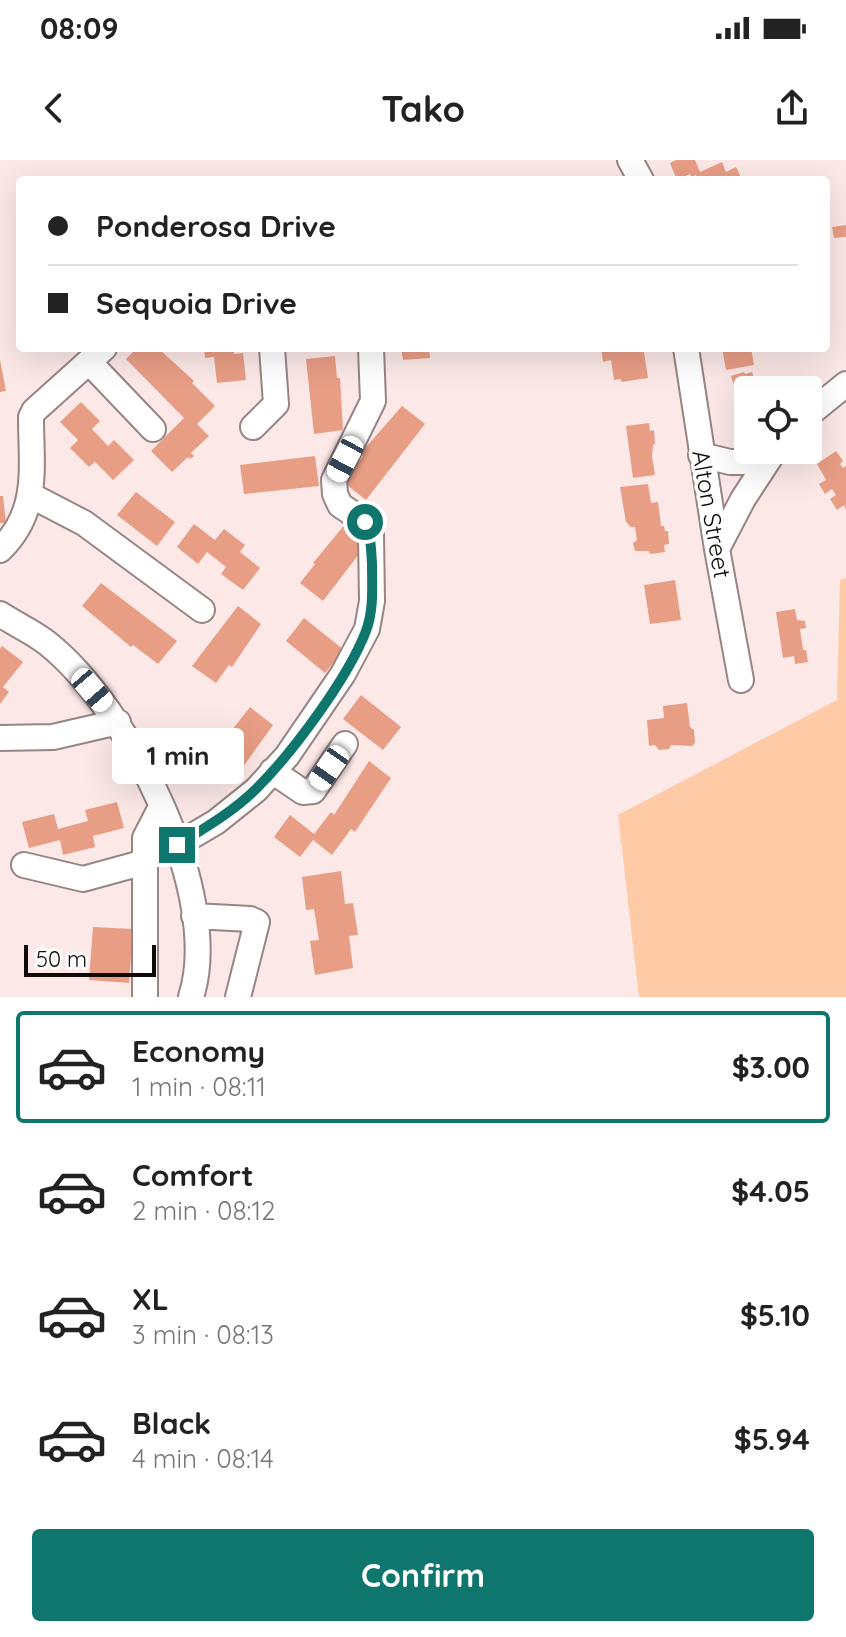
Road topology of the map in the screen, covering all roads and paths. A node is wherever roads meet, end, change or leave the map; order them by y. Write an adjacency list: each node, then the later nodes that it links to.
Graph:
1 (272, 352): 7 (street)
2 (371, 352): 21 (street)
3 (687, 352): 9 (street, Alton Street)
4 (97, 355): 8 (street); 12 (street)
5 (846, 384): 6 (street)
6 (822, 404)
7 (253, 427)
8 (153, 429)
9 (701, 455): 10 (street); 13 (street, Alton Street)
10 (734, 461)
11 (765, 464): 13 (street)
12 (30, 495): 14 (street); 15 (street)
13 (717, 549): 17 (street, Alton Street)
14 (0, 550)
15 (202, 610)
16 (0, 614): 18 (street)
17 (741, 680)
18 (118, 722): 19 (street); 22 (street)
19 (0, 738)
20 (345, 744): 21 (street)
21 (272, 771): 23 (street)
22 (161, 807): 23 (street); 24 (street)
23 (177, 845): 26 (street)
24 (145, 862): 25 (street); 27 (street)
25 (24, 865)
26 (194, 916): 28 (street); 29 (street)
27 (145, 997)
28 (191, 997)
29 (238, 997)

